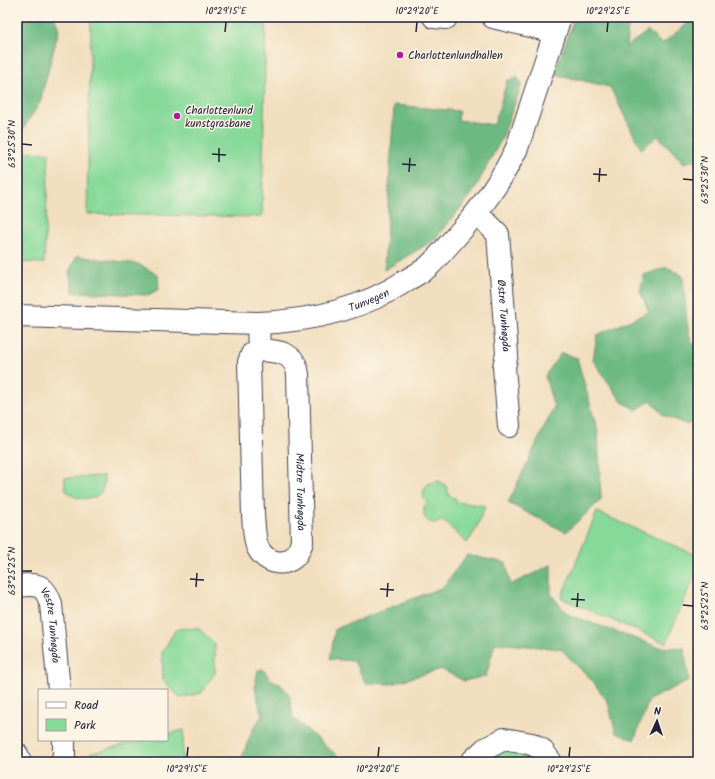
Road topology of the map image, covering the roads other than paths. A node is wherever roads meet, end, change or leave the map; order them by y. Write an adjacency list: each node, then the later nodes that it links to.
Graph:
1 (493, 17): 2 (street)
2 (557, 25): 3 (street, Tunvegen)
3 (476, 214): 5 (street, Tunvegen); 7 (street, Østre Tunhøgda)
4 (17, 316): 5 (street, Tunvegen)
5 (258, 323): 6 (street)
6 (259, 350): 6 (street, Midtre Tunhøgda)
7 (509, 426)
8 (17, 586): 9 (street, Vestre Tunhøgda)
9 (59, 689)
10 (64, 741): 13 (street)
11 (17, 754): 12 (street)
12 (20, 762)
13 (61, 762)
14 (471, 762): 15 (street)
15 (551, 762)

